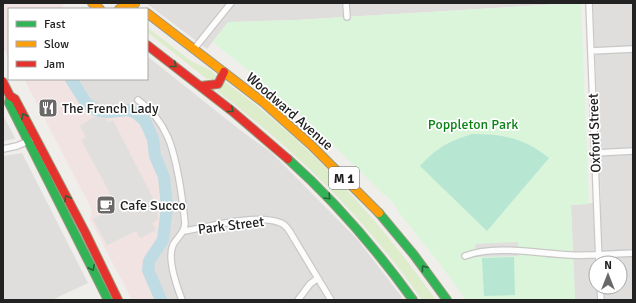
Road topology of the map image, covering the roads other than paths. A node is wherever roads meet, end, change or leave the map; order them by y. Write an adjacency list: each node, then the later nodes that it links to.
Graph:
1 (231, 3): 9 (street)
2 (346, 3): 7 (street)
3 (588, 3): 11 (street, Oxford Street)
4 (137, 5): 5 (main road)
5 (120, 8)
6 (148, 14): 9 (main road, Woodward Avenue / M 1)
7 (347, 16)
8 (148, 46): 14 (main road, M 1, one-way to 14)
9 (194, 49): 12 (main road, Woodward Avenue / M 1)
10 (633, 50): 11 (street)
11 (591, 51): 19 (street, Oxford Street)
12 (224, 72): 14 (main road); 34 (main road, Woodward Avenue / M 1, one-way to 12)
13 (3, 82): 16 (main road)
14 (201, 86): 33 (main road, M 1, one-way to 33)
15 (138, 100): 20 (street)
16 (32, 140): 17 (street); 21 (main road, one-way to 16); 22 (main road)
17 (3, 149)
18 (633, 151): 19 (street)
19 (595, 153): 25 (street, Oxford Street)
20 (184, 231): 27 (street, Park Street); 30 (street)
21 (85, 232): 22 (street); 29 (main road)
22 (76, 236): 28 (main road, one-way to 28)
23 (633, 253): 25 (street)
24 (588, 255): 26 (street)
25 (599, 255)
26 (465, 256)
27 (318, 278): 31 (street); 32 (street, Park Street)
28 (108, 300)
29 (118, 300)
30 (182, 300)
31 (298, 300)
32 (331, 300)
33 (413, 300)
34 (447, 300)

